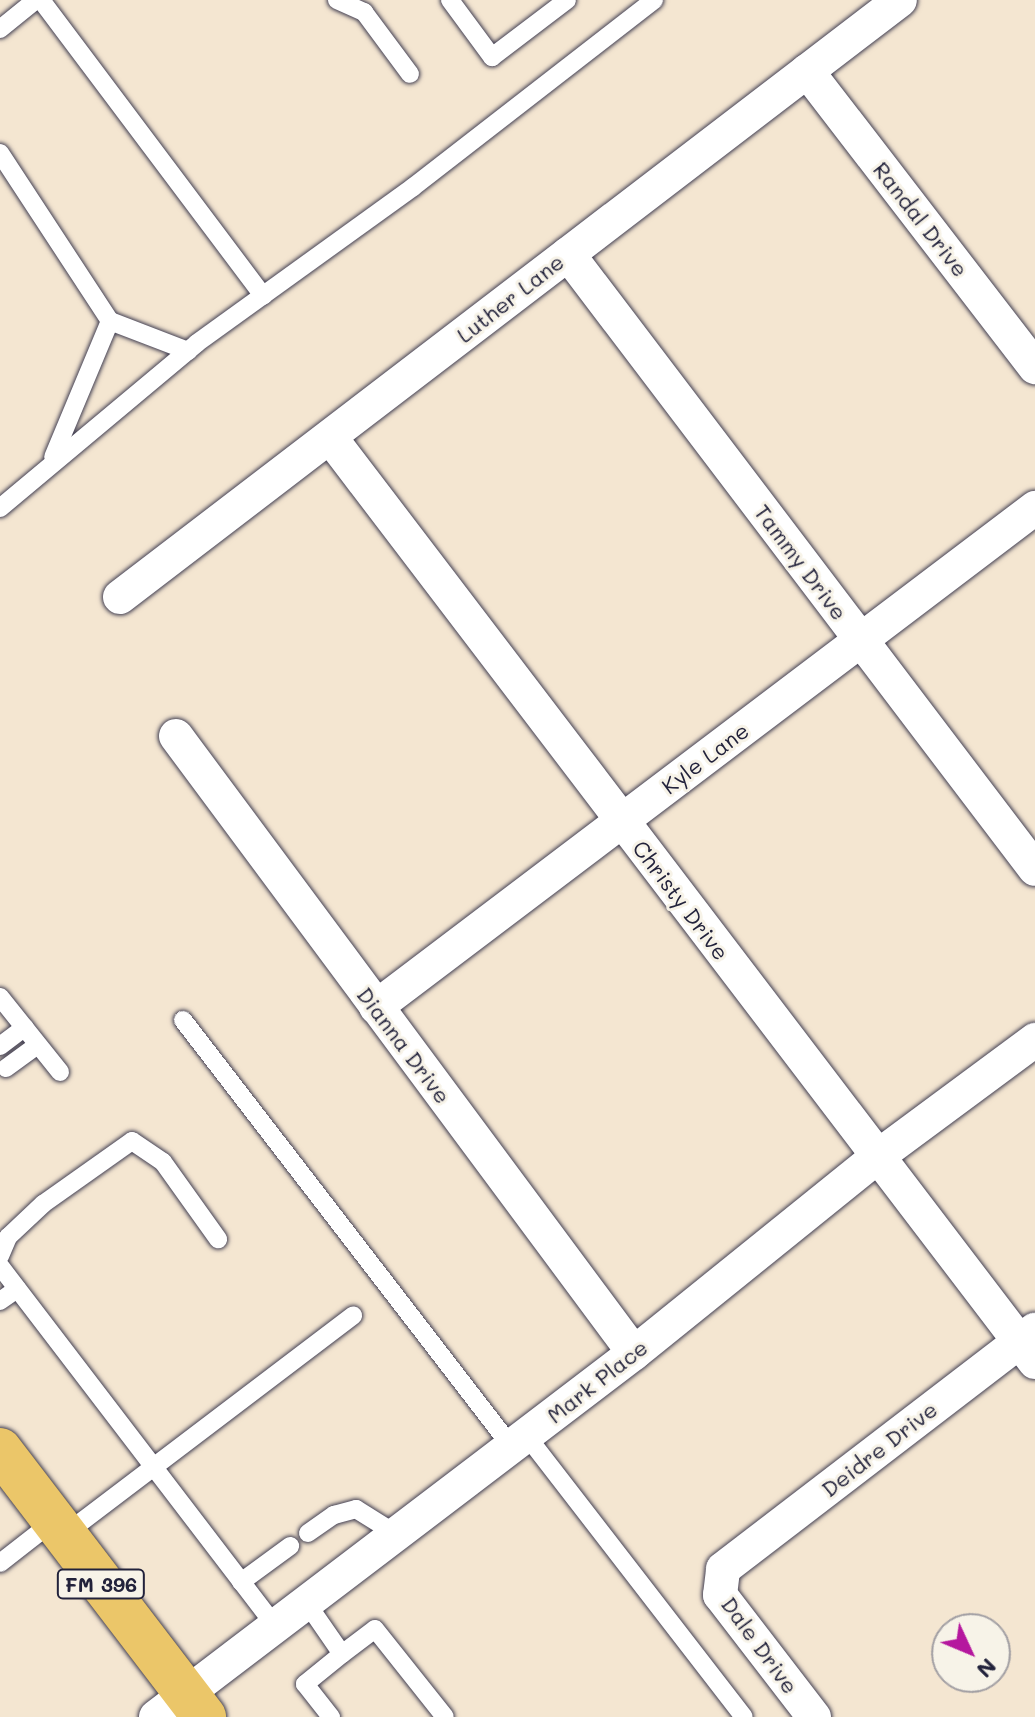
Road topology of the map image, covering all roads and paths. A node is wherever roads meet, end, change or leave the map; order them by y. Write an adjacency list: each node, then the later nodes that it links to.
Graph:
1 (39, 0): 7 (lane); 12 (lane)
2 (337, 0): 9 (lane)
3 (450, 0): 4 (lane)
4 (567, 0)
5 (654, 0): 12 (lane)
6 (900, 0): 8 (street, Luther Lane)
7 (0, 29)
8 (807, 71): 11 (street, Luther Lane); 15 (street, Randal Drive)
9 (410, 74)
10 (0, 153): 13 (lane)
11 (568, 254): 16 (street, Luther Lane); 21 (street, Tammy Drive)
12 (263, 296): 14 (lane)
13 (110, 321): 14 (lane); 17 (lane)
14 (188, 351): 17 (lane)
15 (1035, 367)
16 (330, 437): 20 (street, Luther Lane); 23 (street, Christy Drive)
17 (51, 461): 18 (lane)
18 (0, 508)
19 (1035, 508): 21 (street, Kyle Lane)
20 (120, 597)
21 (860, 640): 23 (street, Kyle Lane); 24 (street, Tammy Drive)
22 (176, 736): 26 (street, Dianna Drive)
23 (621, 821): 26 (street, Kyle Lane); 34 (street, Christy Drive)
24 (1035, 869)
25 (3, 1007): 28 (lane)
26 (376, 1007): 42 (street, Dianna Drive)
27 (183, 1020): 43 (lane)
28 (25, 1027): 30 (lane); 31 (lane)
29 (1035, 1040): 34 (street, Mark Place)
30 (38, 1045): 32 (lane); 33 (lane)
31 (0, 1046)
32 (6, 1068)
33 (60, 1072)
34 (877, 1157): 41 (street, Christy Drive); 42 (street, Mark Place)
35 (218, 1239): 36 (lane)
36 (0, 1256)
37 (0, 1266): 38 (lane)
38 (17, 1289): 39 (lane); 45 (lane)
39 (0, 1301)
40 (353, 1316): 45 (lane)
41 (1030, 1345): 51 (street, Deidre Drive)
42 (634, 1353): 43 (street, Mark Place)
43 (519, 1440): 48 (street, Mark Place); 59 (lane)
44 (0, 1450): 46 (main road, FM 396)
45 (150, 1469): 46 (lane); 52 (lane)
46 (59, 1528): 50 (lane); 56 (main road, FM 396)
47 (308, 1533): 48 (lane)
48 (396, 1534): 53 (street, Mark Place)
49 (290, 1546): 52 (lane)
50 (0, 1563)
51 (723, 1569): 60 (street, Dale Drive)
52 (241, 1582): 54 (lane)
53 (306, 1602): 54 (street, Mark Place); 55 (lane)
54 (275, 1626): 56 (street, Mark Place)
55 (342, 1654): 57 (lane); 58 (lane)
56 (182, 1709)
57 (331, 1717)
58 (445, 1717)
59 (744, 1717)
60 (814, 1717)

